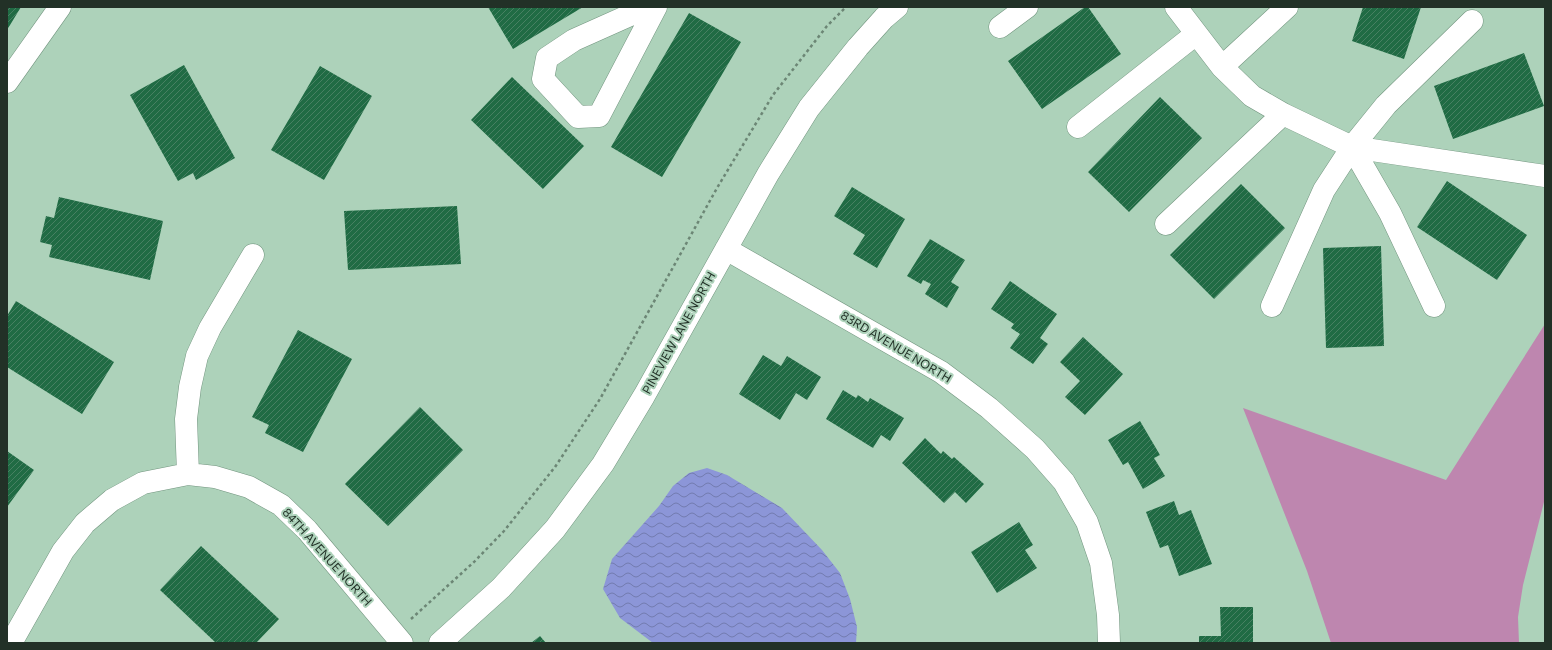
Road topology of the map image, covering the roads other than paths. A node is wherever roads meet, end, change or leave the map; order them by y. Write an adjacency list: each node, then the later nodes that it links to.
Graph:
1 (60, 7): 12 (street)
2 (648, 7): 3 (street)
3 (656, 7)
4 (1027, 7): 9 (street)
5 (1176, 7): 10 (street)
6 (1286, 7): 11 (street)
7 (884, 11): 18 (street, PINEVIEW LANE NORTH)
8 (1472, 21): 15 (street)
9 (1000, 27)
10 (1196, 34): 11 (street); 14 (street)
11 (1222, 67): 13 (street)
12 (7, 82)
13 (1283, 114): 15 (street); 17 (street)
14 (1078, 127)
15 (1352, 147): 16 (street); 20 (street); 21 (street)
16 (1545, 176)
17 (1166, 224)
18 (726, 249): 25 (street, PINEVIEW LANE NORTH); 26 (street, 83RD AVENUE NORTH)
19 (253, 255): 22 (street)
20 (1272, 306)
21 (1434, 306)
22 (188, 474): 23 (street, 84TH AVENUE NORTH); 24 (street, 84TH AVENUE NORTH)
23 (398, 638)
24 (11, 643)
25 (440, 643)
26 (1109, 643)

